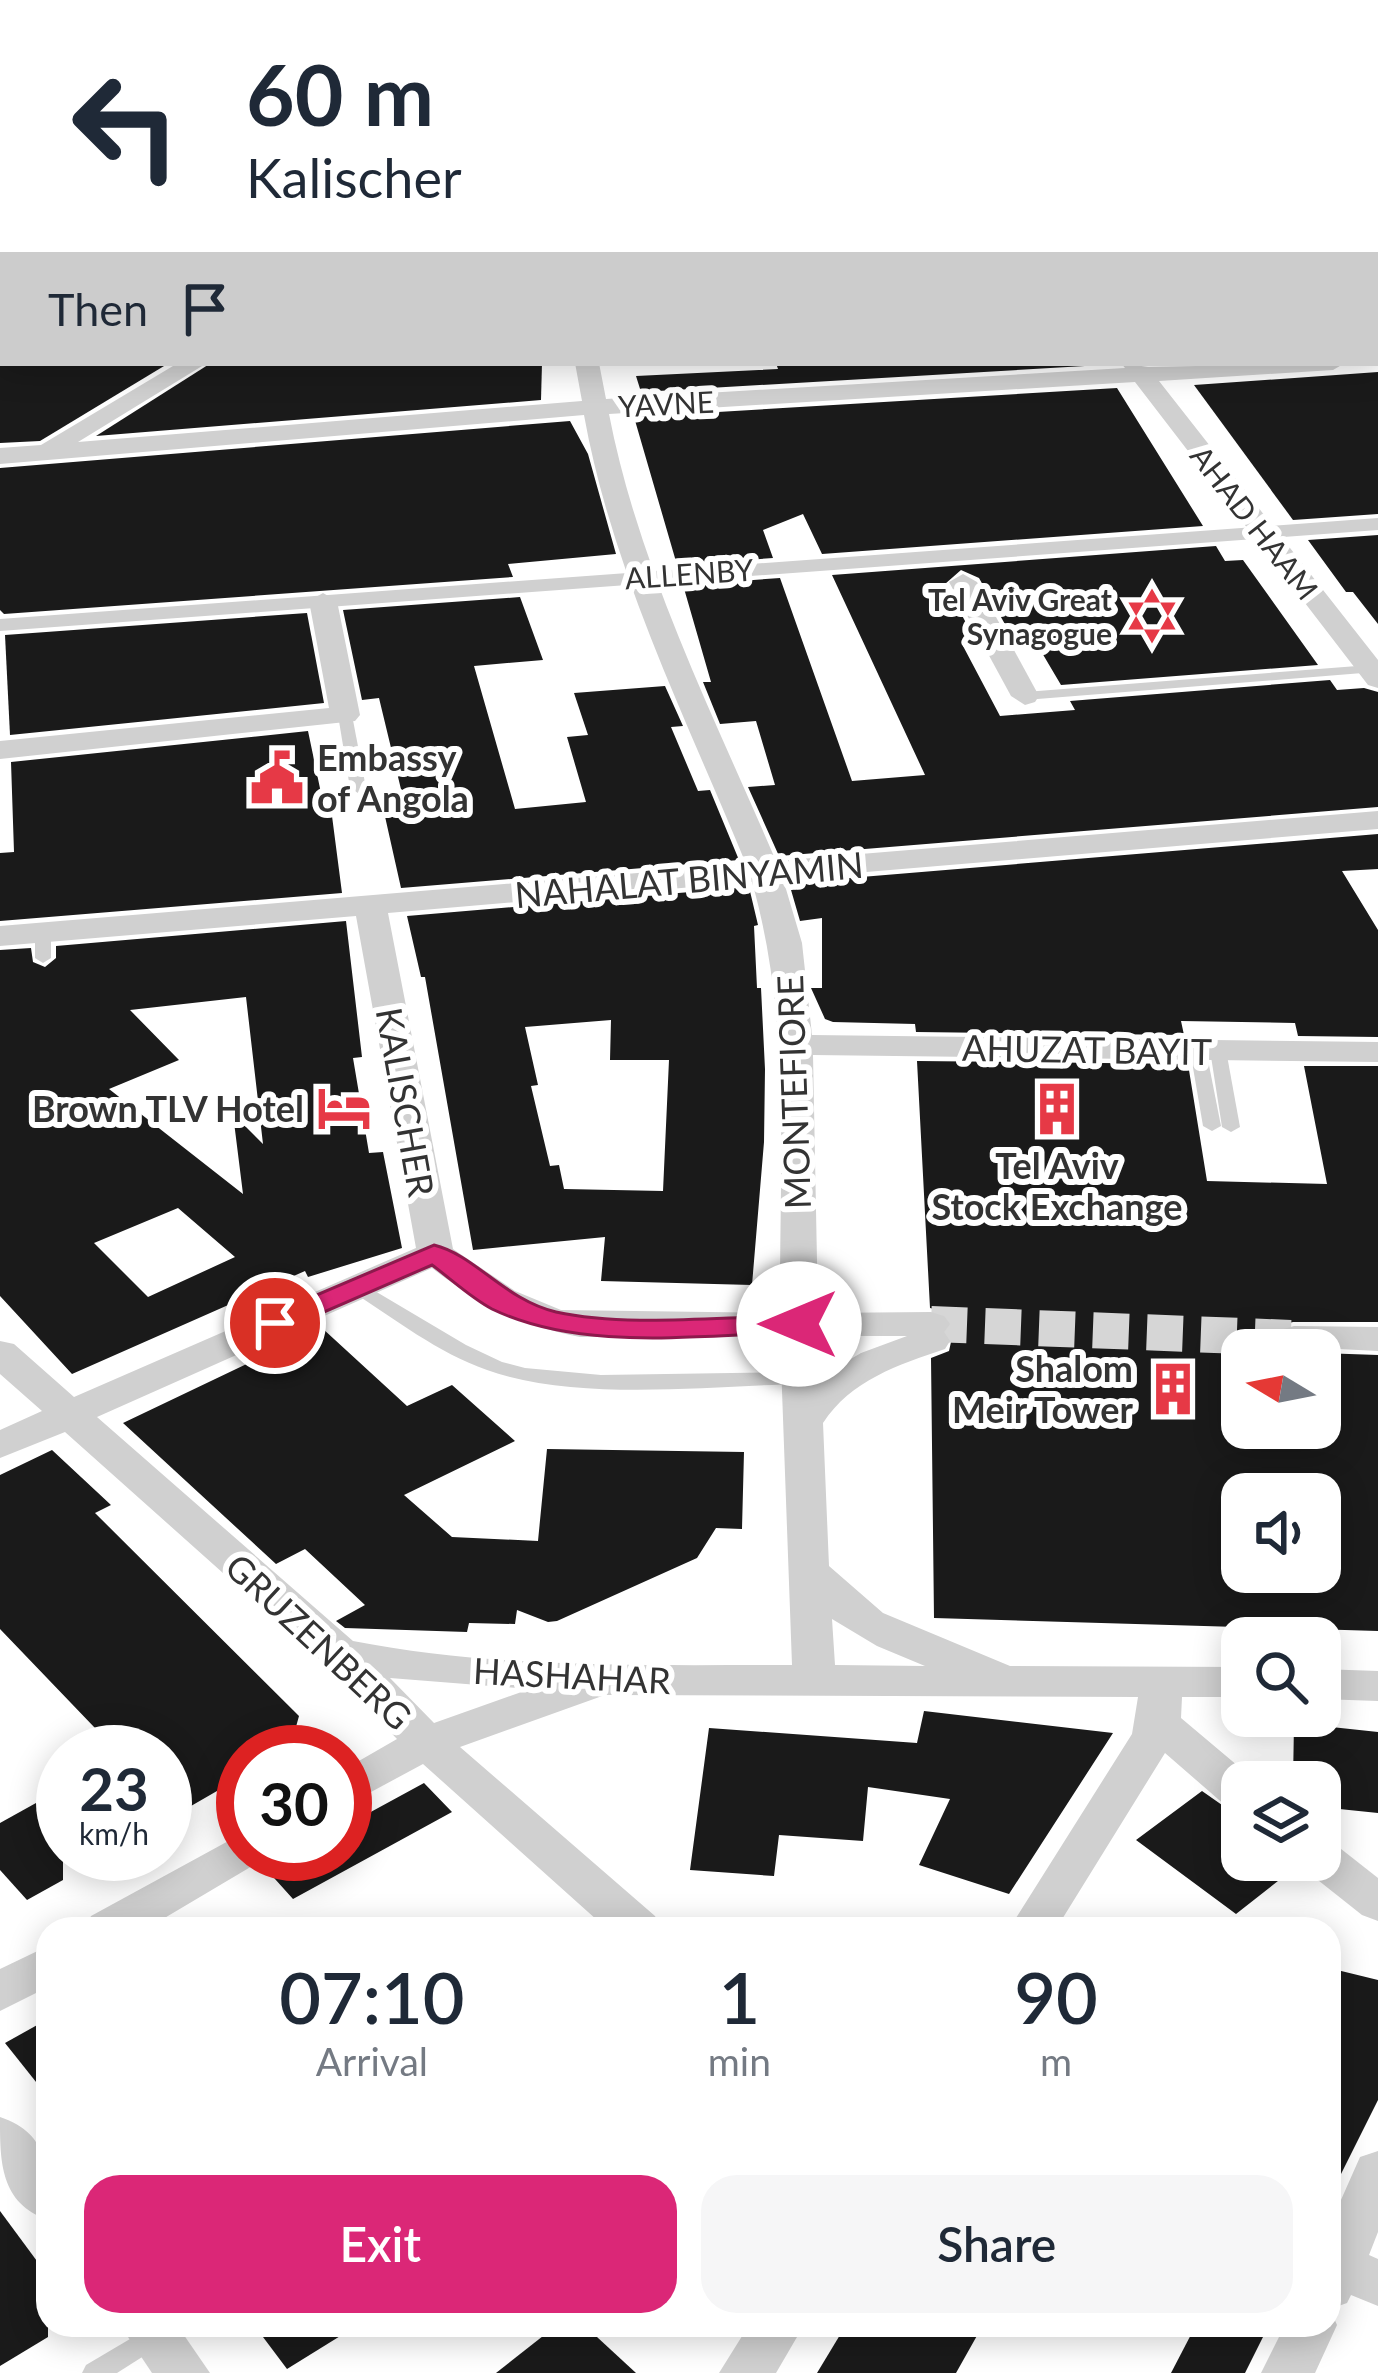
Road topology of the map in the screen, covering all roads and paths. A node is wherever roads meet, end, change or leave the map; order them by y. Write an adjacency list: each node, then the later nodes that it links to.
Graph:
1 (190, 366): 6 (street)
2 (588, 366): 5 (street, MONTEFIORE)
3 (1250, 366): 4 (street, YAVNE)
4 (1137, 370): 5 (street, YAVNE); 9 (street, AHAD HAAM)
5 (596, 407): 6 (street, YAVNE); 11 (street, MONTEFIORE)
6 (43, 452): 7 (street, YAVNE)
7 (0, 456)
8 (1378, 524): 9 (street, ALLENBY)
9 (1262, 531): 11 (street, ALLENBY); 14 (street, AHAD HAAM)
10 (958, 572): 15 (street)
11 (642, 577): 12 (street, ALLENBY); 20 (street, MONTEFIORE)
12 (323, 601): 13 (street, ALLENBY); 16 (street)
13 (0, 625)
14 (1374, 674): 15 (lane)
15 (1024, 696)
16 (346, 716): 17 (street); 18 (lane)
17 (0, 750)
18 (358, 788)
19 (1378, 820): 20 (street, NAHALAT BINYAMIN)
20 (765, 872): 21 (street, NAHALAT BINYAMIN); 23 (street, MONTEFIORE)
21 (370, 908): 22 (street, NAHALAT BINYAMIN); 27 (street, KALISCHER)
22 (0, 936)
23 (796, 1045): 24 (street, AHUZAT BAYIT); 29 (street, MONTEFIORE)
24 (1208, 1050): 25 (street, AHUZAT BAYIT); 26 (lane)
25 (1378, 1052)
26 (1221, 1127)
27 (434, 1253): 28 (street); 29 (street)
28 (358, 1287): 35 (lane); 36 (street)
29 (799, 1324): 35 (street, MONTEFIORE); 37 (street)
30 (1378, 1340): 31 (street)
31 (1341, 1344)
32 (0, 1353): 36 (street, GRUZENBERG)
33 (1341, 1353): 34 (street)
34 (1378, 1359)
35 (801, 1378): 37 (street, MONTEFIORE)
36 (67, 1414): 38 (street); 40 (street, GRUZENBERG)
37 (803, 1423): 39 (street, MONTEFIORE)
38 (0, 1445)
39 (809, 1569): 41 (street, MONTEFIORE); 43 (street)
40 (340, 1653): 42 (street, HASHAHAR); 48 (street, GRUZENBERG)
41 (811, 1674): 42 (street, HASHAHAR); 43 (street, HASHAHAR)
42 (602, 1680): 48 (street)
43 (1009, 1682): 47 (street, HASHAHAR)
44 (1341, 1685): 45 (street)
45 (1378, 1686)
46 (1221, 1687): 47 (street, HASHAHAR)
47 (1159, 1701): 49 (street); 56 (street)
48 (426, 1742): 50 (street); 55 (street, GRUZENBERG)
49 (1221, 1770)
50 (372, 1774)
51 (216, 1866): 54 (street)
52 (1341, 1874): 53 (street)
53 (1378, 1904)
54 (128, 1917)
55 (624, 1917)
56 (1039, 1917)
57 (36, 1971): 58 (street)
58 (0, 1992)
59 (0, 2138): 61 (street)
60 (1378, 2172): 62 (street)
61 (36, 2184)
62 (1349, 2279)
63 (770, 2337): 67 (street)
64 (1305, 2337): 68 (street)
65 (161, 2345): 66 (lane)
66 (95, 2373)
67 (746, 2373)
68 (1288, 2373)

